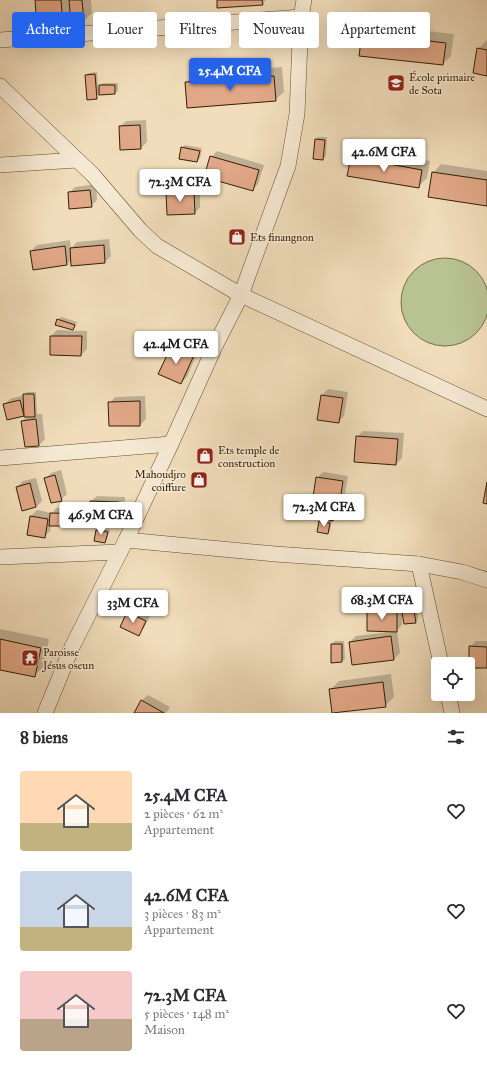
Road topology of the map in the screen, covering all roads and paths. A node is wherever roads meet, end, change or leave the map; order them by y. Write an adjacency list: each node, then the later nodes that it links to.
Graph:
1 (304, 0): 2 (street)
2 (302, 12)
3 (239, 22): 4 (street)
4 (0, 40)
5 (300, 48): 9 (street)
6 (0, 86): 7 (street)
7 (77, 160): 8 (street); 9 (street)
8 (0, 165)
9 (241, 295): 10 (street); 11 (street)
10 (487, 409)
11 (171, 444): 12 (street); 13 (street)
12 (0, 458)
13 (123, 546): 14 (street); 15 (street); 19 (street)
14 (0, 557)
15 (419, 564): 16 (street); 17 (street)
16 (487, 580)
17 (439, 657)
18 (449, 701): 20 (street)
19 (45, 713)
20 (452, 713)

